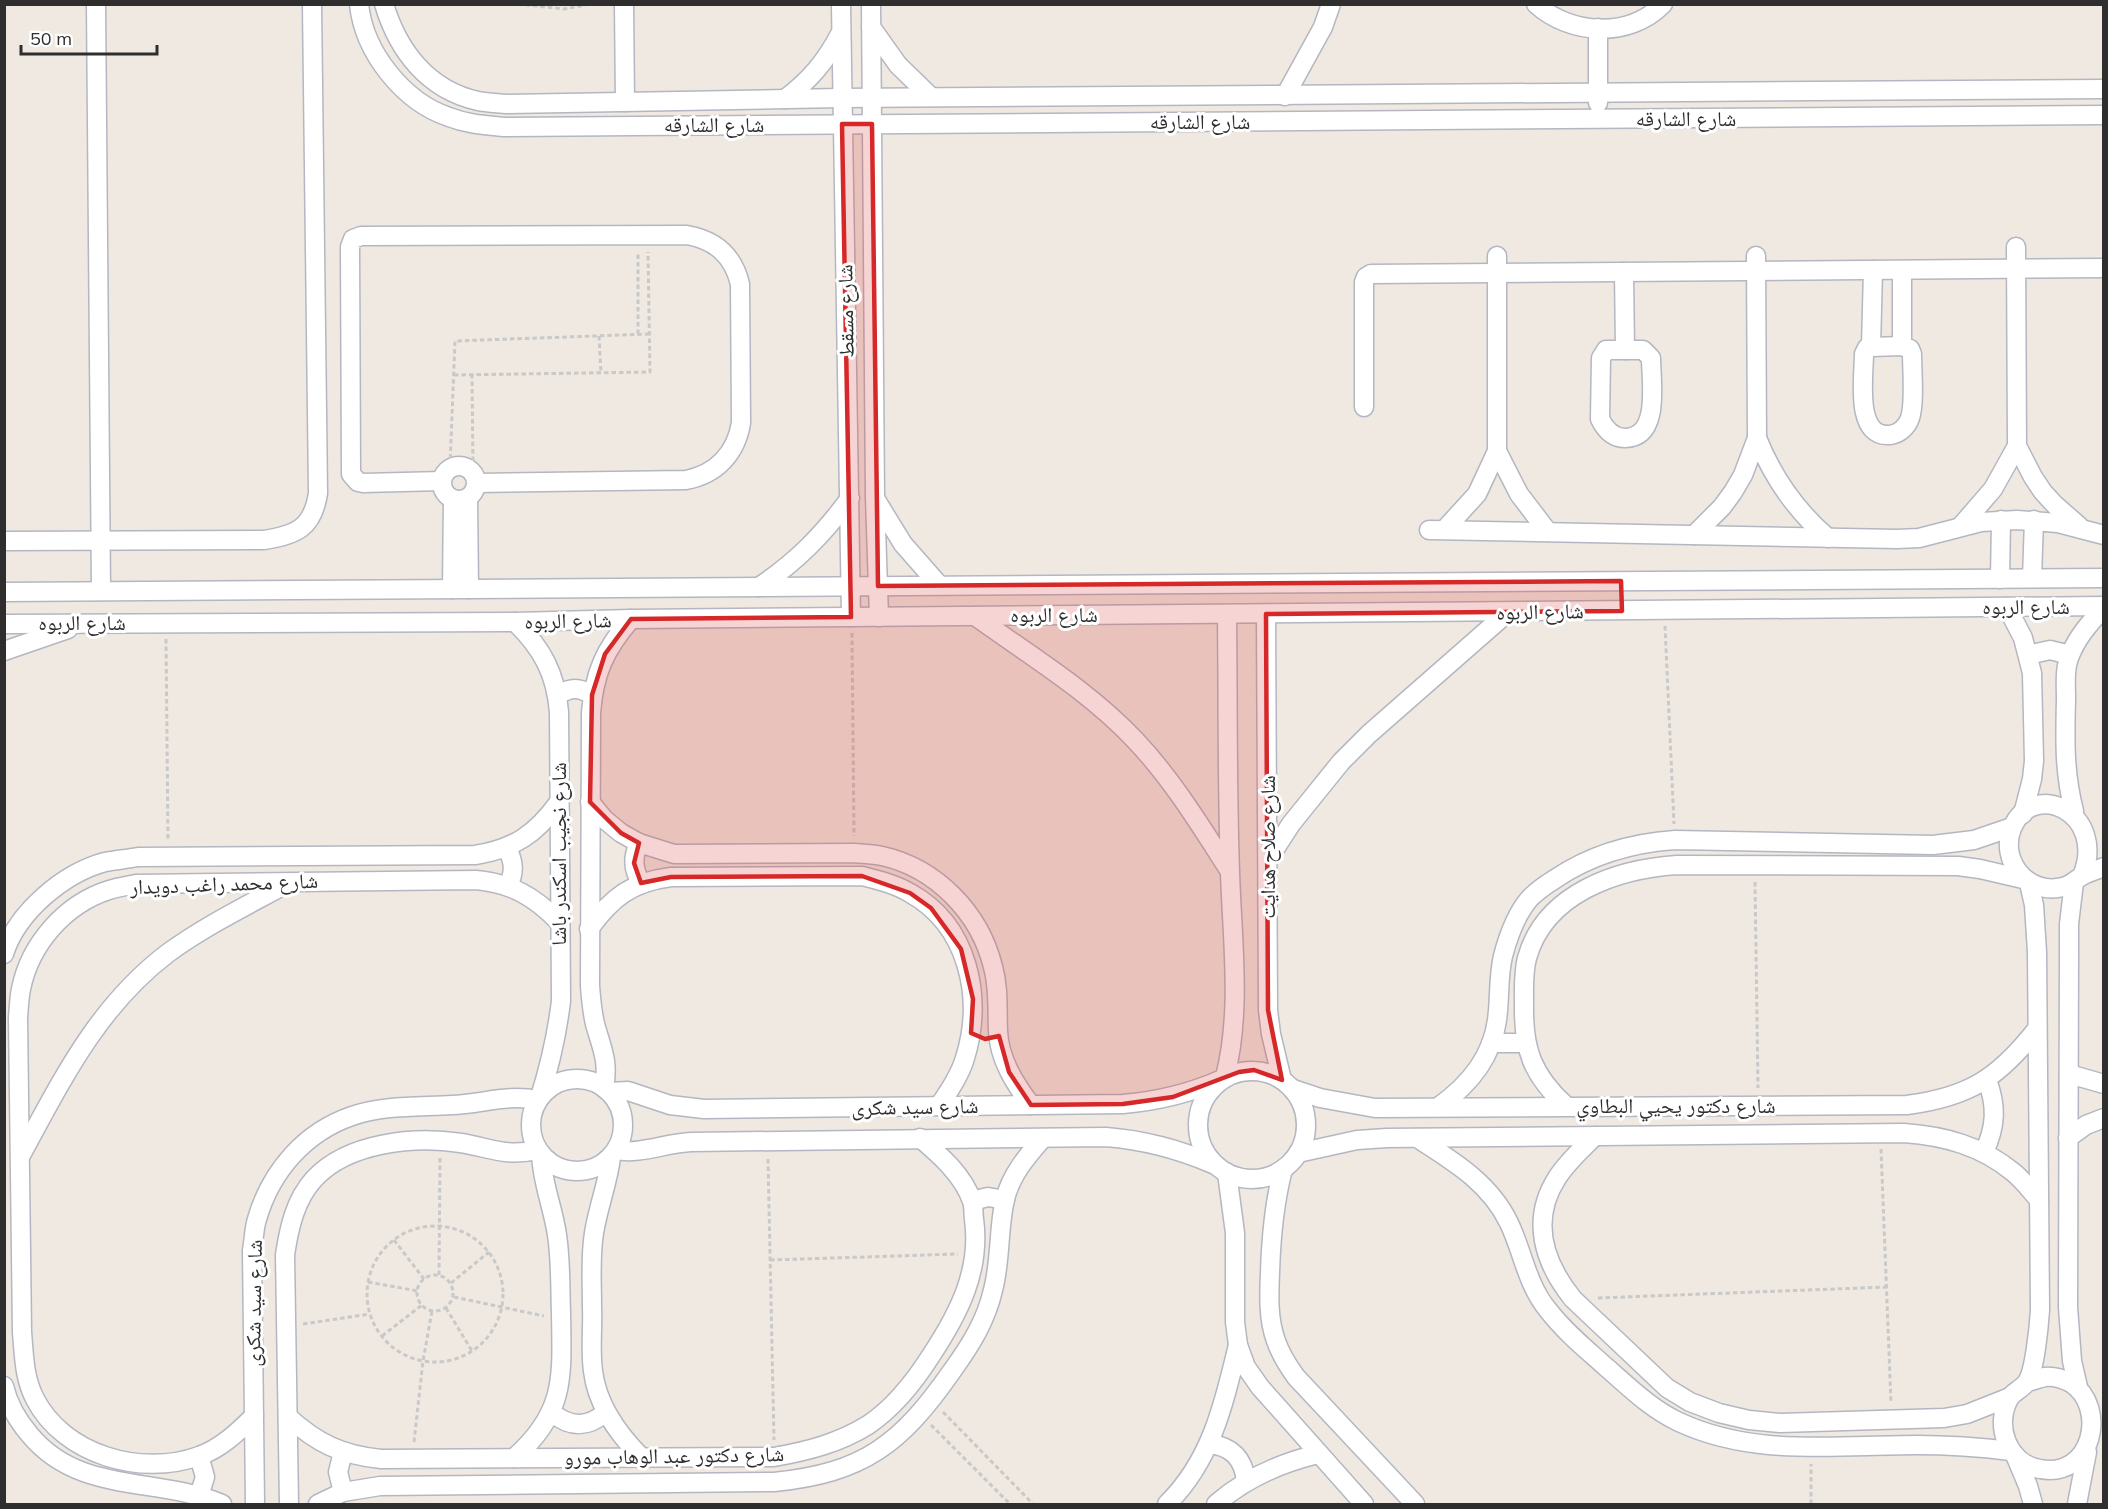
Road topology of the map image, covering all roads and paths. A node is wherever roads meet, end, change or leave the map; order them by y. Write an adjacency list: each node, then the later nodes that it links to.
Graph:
1 (96, 4): 64 (street)
2 (312, 4): 64 (street)
3 (359, 4): 28 (street, شارع الشارقه)
4 (384, 4): 24 (street, شارع الشارقه)
5 (518, 4): 6 (path)
6 (591, 4)
7 (624, 4): 24 (street)
8 (841, 4): 15 (street, شارع مسقط)
9 (871, 4): 13 (street, شارع مسقط)
10 (1331, 4): 19 (street)
11 (1536, 4): 14 (street)
12 (1663, 4): 14 (street)
13 (871, 27): 20 (street); 22 (street, شارع مسقط)
14 (1598, 28): 18 (street)
15 (841, 33): 21 (street, شارع مسقط); 23 (street)
16 (2103, 89): 17 (street, شارع الشارقه)
17 (1884, 90): 18 (street, شارع الشارقه); 26 (street)
18 (1598, 92): 19 (street, شارع الشارقه); 27 (street)
19 (1285, 96): 20 (street, شارع الشارقه)
20 (931, 97): 22 (street, شارع الشارقه)
21 (842, 98): 22 (street, شارع الشارقه); 23 (street, شارع الشارقه); 28 (street, شارع مسقط)
22 (872, 98): 29 (street, شارع مسقط)
23 (785, 99): 24 (street, شارع الشارقه)
24 (625, 102)
25 (2103, 115): 26 (street, شارع الشارقه)
26 (1884, 117): 27 (street, شارع الشارقه)
27 (1598, 119): 29 (street, شارع الشارقه)
28 (842, 124): 29 (street, شارع الشارقه); 54 (street, شارع مسقط)
29 (872, 124): 55 (street, شارع مسقط)
30 (643, 235): 39 (path); 40 (path); 52 (street); 53 (street)
31 (2016, 247): 35 (street)
32 (1756, 263): 36 (street); 38 (street); 49 (street)
33 (1497, 264): 38 (street); 48 (street); 51 (street)
34 (2103, 268): 35 (street)
35 (2016, 269): 37 (street); 50 (street)
36 (1872, 270): 37 (street); 43 (street)
37 (1902, 270): 42 (street)
38 (1624, 272): 44 (street)
39 (638, 334): 40 (path); 41 (path)
40 (649, 334): 45 (path)
41 (599, 336): 45 (path); 47 (path)
42 (1902, 346): 43 (street); 43 (street)
43 (1871, 347)
44 (1625, 350): 44 (street)
45 (601, 373): 46 (path)
46 (472, 374): 47 (path); 53 (path)
47 (454, 375): 52 (path)
48 (1364, 407)
49 (1757, 438): 61 (street); 63 (street)
50 (2017, 446): 58 (street); 59 (street)
51 (1497, 451): 60 (street); 60 (street)
52 (446, 475): 53 (street); 53 (street)
53 (468, 488): 75 (street)
54 (850, 498): 72 (street, شارع مسقط); 74 (street)
55 (875, 498): 71 (street); 73 (street, شارع مسقط)
56 (2001, 520): 57 (street); 58 (street); 69 (street)
57 (2034, 520): 59 (street); 66 (street)
58 (1961, 526): 63 (street)
59 (2082, 529): 62 (street)
60 (1548, 532): 61 (street)
61 (1694, 535): 63 (street)
62 (2103, 535)
63 (1828, 538)
64 (100, 540): 65 (street); 76 (street)
65 (4, 541)
66 (2032, 578): 67 (street, شارع الربوه); 69 (street, شارع الربوه)
67 (2103, 578)
68 (1910, 579): 69 (street, شارع الربوه); 70 (street, شارع الربوه); 80 (street)
69 (2000, 579)
70 (1621, 581): 71 (street, شارع الربوه); 81 (street)
71 (939, 585): 73 (street, شارع الربوه)
72 (851, 586): 73 (street, شارع الربوه); 74 (street, شارع الربوه); 87 (street, شارع مسقط)
73 (878, 586): 88 (street, شارع مسقط)
74 (759, 587): 75 (street, شارع الربوه)
75 (460, 589): 76 (street, شارع الربوه)
76 (101, 591): 77 (street, شارع الربوه)
77 (4, 592)
78 (2007, 607): 79 (street, شارع الربوه); 80 (street, شارع الربوه); 95 (street)
79 (2103, 607): 96 (street)
80 (1910, 608): 82 (street, شارع الربوه)
81 (1622, 611): 82 (street, شارع الربوه); 83 (street, شارع الربوه)
82 (1664, 611): 103 (path)
83 (1507, 612): 84 (street, شارع الربوه); 108 (street)
84 (1266, 614): 85 (street, شارع الربوه); 108 (street, شارع صلاح هدايت)
85 (1227, 615): 86 (street, شارع الربوه); 111 (street, شارع صلاح هدايت)
86 (975, 616): 88 (street, شارع الربوه); 111 (street)
87 (851, 617): 88 (street, شارع الربوه); 89 (street, شارع الربوه); 106 (path)
88 (879, 617)
89 (631, 619): 90 (street, شارع الربوه); 98 (street, شارع نجيب اسكندر باشا)
90 (515, 622): 92 (street, شارع الربوه); 97 (street, شارع نجيب اسكندر باشا)
91 (84, 623): 92 (street, شارع الربوه); 93 (street, شارع الربوه); 94 (street)
92 (166, 623): 107 (path)
93 (4, 624)
94 (4, 651)
95 (2028, 655): 96 (street); 101 (street)
96 (2070, 655): 102 (street)
97 (558, 695): 98 (street); 99 (street, شارع نجيب اسكندر باشا)
98 (592, 695): 100 (street, شارع نجيب اسكندر باشا)
99 (559, 802): 105 (street, شارع محمد راغب دويدار); 117 (street, شارع نجيب اسكندر باشا)
100 (590, 802): 104 (street); 118 (street, شارع نجيب اسكندر باشا)
101 (2018, 821): 102 (street); 103 (street); 113 (street)
102 (2088, 822): 112 (street)
103 (1675, 840): 123 (street)
104 (639, 843): 106 (street); 115 (street)
105 (507, 848): 107 (street, شارع محمد راغب دويدار); 116 (street)
106 (854, 853): 122 (street)
107 (168, 856): 119 (street, شارع محمد راغب دويدار)
108 (1269, 858): 128 (street, شارع صلاح هدايت)
109 (1755, 865): 113 (street); 124 (street); 133 (path)
110 (2103, 867): 112 (street)
111 (1229, 870): 126 (street, شارع صلاح هدايت)
112 (2078, 879): 113 (street); 125 (street)
113 (2026, 881): 120 (street)
114 (291, 882): 116 (street, شارع محمد راغب دويدار); 150 (street); 150 (street, شارع محمد راغب دويدار)
115 (641, 883): 118 (street); 121 (street)
116 (508, 886): 117 (street, شارع محمد راغب دويدار)
117 (559, 922): 131 (street, شارع نجيب اسكندر باشا)
118 (589, 929): 130 (street, شارع نجيب اسكندر باشا)
119 (4, 954)
120 (2036, 1030): 127 (street, شارع دكتور يحيي البطاوي); 154 (street)
121 (971, 1033): 122 (street); 134 (street)
122 (998, 1033): 132 (street)
123 (1491, 1043): 124 (street); 136 (street)
124 (1526, 1043): 135 (street)
125 (2068, 1074): 129 (street); 143 (street)
126 (1223, 1078): 128 (street); 132 (street, شارع سيد شكرى); 151 (street)
127 (1987, 1080): 133 (street, شارع دكتور يحيي البطاوي); 147 (street)
128 (1287, 1084): 136 (street, شارع دكتور يحيي البطاوي); 149 (street)
129 (2103, 1084)
130 (607, 1090): 131 (street); 134 (street, شارع سيد شكرى); 148 (street)
131 (539, 1099): 146 (street); 191 (street, شارع سيد شكرى)
132 (1031, 1105): 134 (street, شارع سيد شكرى)
133 (1758, 1105): 135 (street, شارع دكتور يحيي البطاوي)
134 (939, 1106)
135 (1566, 1106): 136 (street, شارع دكتور يحيي البطاوي)
136 (1438, 1107)
137 (2103, 1118): 143 (street)
138 (1880, 1133): 139 (street, شارع دكتور يحيي البطاوي); 147 (street, شارع دكتور يحيي البطاوي); 167 (path)
139 (1595, 1136): 142 (street, شارع دكتور يحيي البطاوي); 157 (street)
140 (920, 1138): 141 (street, شارع سيد شكرى); 144 (street, شارع سيد شكرى); 155 (street, شارع دكتور عبد الوهاب مورو)
141 (1043, 1138): 151 (street, شارع سيد شكرى); 153 (street, شارع دكتور عبد الوهاب مورو)
142 (1417, 1138): 149 (street, شارع دكتور يحيي البطاوي); 159 (street)
143 (2068, 1138): 185 (street)
144 (767, 1140): 148 (street, شارع سيد شكرى); 162 (path)
145 (440, 1141): 146 (street, شارع سيد شكرى); 156 (path); 177 (street, شارع سيد شكرى)
146 (539, 1152): 148 (street); 176 (street)
147 (1984, 1152): 154 (street, شارع دكتور يحيي البطاوي)
148 (613, 1153): 190 (street)
149 (1298, 1153): 152 (street)
150 (20, 1156): 178 (street, شارع محمد راغب دويدار)
151 (1220, 1168): 152 (street); 180 (street)
152 (1283, 1169): 217 (street)
153 (1005, 1200): 155 (street); 188 (street, شارع دكتور عبد الوهاب مورو)
154 (2039, 1200): 183 (street)
155 (972, 1201): 161 (street, شارع دكتور عبد الوهاب مورو)
156 (440, 1226): 158 (path); 160 (path); 163 (path)
157 (1542, 1235): 159 (street); 170 (street)
158 (394, 1240): 164 (path); 165 (path)
159 (1518, 1243): 195 (street)
160 (489, 1252): 166 (path); 172 (path)
161 (975, 1254): 162 (path); 201 (street, شارع دكتور عبد الوهاب مورو)
162 (770, 1260): 201 (path)
163 (438, 1275): 164 (path); 166 (path)
164 (424, 1279): 168 (path)
165 (368, 1282): 168 (path); 175 (path)
166 (450, 1283): 169 (path)
167 (1887, 1287): 170 (path); 193 (path)
168 (418, 1291): 171 (path)
169 (453, 1297): 172 (path); 173 (path)
170 (1573, 1299): 193 (street)
171 (422, 1305): 174 (path); 179 (path)
172 (502, 1307): 176 (path); 181 (path)
173 (446, 1308): 174 (path); 181 (path)
174 (432, 1311): 182 (path)
175 (370, 1314): 177 (path); 179 (path)
176 (561, 1319): 189 (street)
177 (286, 1326): 192 (street, شارع سيد شكرى)
178 (13, 1332): 200 (street, شارع محمد راغب دويدار)
179 (382, 1336): 182 (path)
180 (1238, 1345): 194 (street); 199 (street)
181 (472, 1351): 182 (path)
182 (423, 1361): 204 (path)
183 (2027, 1382): 185 (street); 186 (street)
184 (4, 1386): 207 (street)
185 (2078, 1387): 187 (street)
186 (2010, 1397): 193 (street); 198 (street)
187 (2098, 1406): 196 (street)
188 (926, 1407): 206 (street, شارع دكتور عبد الوهاب مورو); 212 (path); 213 (path)
189 (551, 1412): 190 (street); 202 (street)
190 (606, 1412): 203 (street)
191 (254, 1416): 200 (street, شارع محمد راغب دويدار); 209 (street, شارع سيد شكرى)
192 (288, 1417): 197 (street, شارع دكتور عبد الوهاب مورو); 210 (street, شارع سيد شكرى)
193 (1892, 1420)
194 (1209, 1444): 205 (street); 214 (street)
195 (1811, 1447): 198 (street); 218 (path)
196 (2094, 1448): 198 (street); 220 (street)
197 (343, 1452): 204 (street, شارع دكتور عبد الوهاب مورو); 206 (street)
198 (2013, 1453): 219 (street)
199 (1318, 1454): 205 (street); 216 (street)
200 (200, 1456): 207 (street)
201 (774, 1457): 203 (street, شارع دكتور عبد الوهاب مورو)
202 (514, 1458): 203 (street, شارع دكتور عبد الوهاب مورو); 204 (street, شارع دكتور عبد الوهاب مورو)
203 (642, 1458)
204 (412, 1459)
205 (1246, 1482): 215 (street)
206 (343, 1492): 211 (street, شارع دكتور عبد الوهاب مورو)
207 (199, 1496): 208 (street)
208 (222, 1504)
209 (255, 1504)
210 (289, 1504)
211 (318, 1504)
212 (1010, 1504)
213 (1033, 1504)
214 (1167, 1504)
215 (1216, 1504)
216 (1364, 1504)
217 (1415, 1504)
218 (1811, 1504)
219 (2033, 1504)
220 (2077, 1504)

